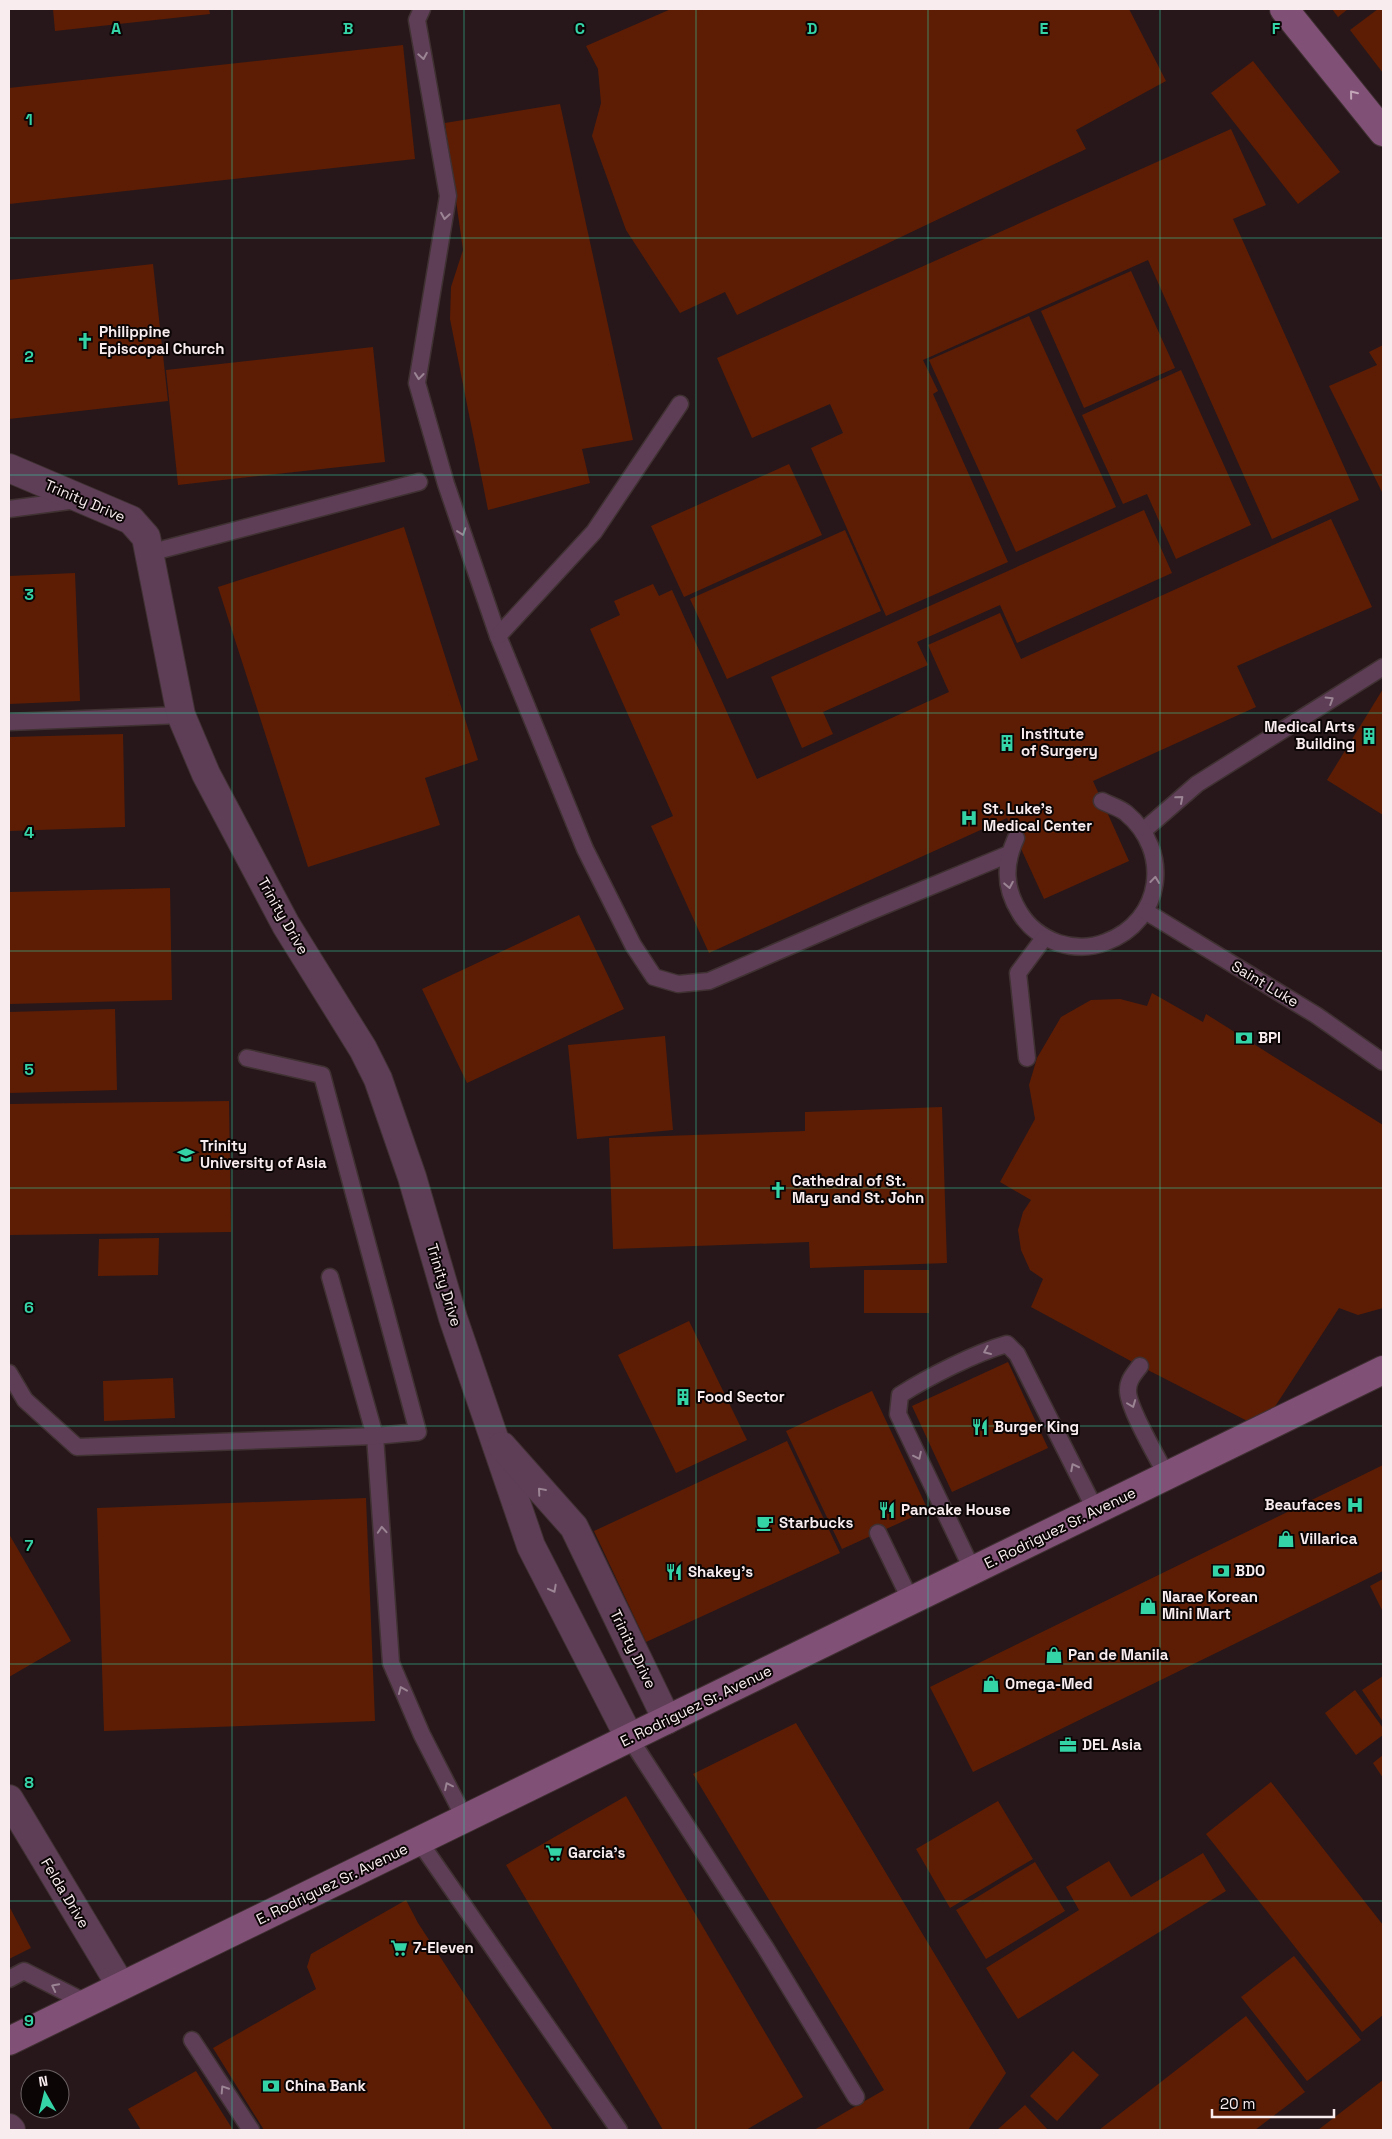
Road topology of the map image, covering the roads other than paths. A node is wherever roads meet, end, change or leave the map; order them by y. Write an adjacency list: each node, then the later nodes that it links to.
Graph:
1 (422, 9): 10 (lane, one-way to 10)
2 (1284, 9): 3 (main road, one-way to 2)
3 (1383, 131)
4 (680, 404): 10 (lane)
5 (9, 468): 7 (street, Trinity Drive)
6 (419, 482): 9 (lane)
7 (81, 499): 8 (lane); 9 (street, Trinity Drive)
8 (9, 509)
9 (149, 553): 12 (street, Trinity Drive)
10 (498, 636): 17 (lane)
11 (1383, 667): 15 (lane, one-way to 11)
12 (181, 714): 13 (lane); 28 (street, Trinity Drive)
13 (9, 722)
14 (1102, 801): 15 (lane)
15 (1143, 831): 18 (lane, one-way to 15)
16 (1016, 838): 17 (lane)
17 (1009, 854): 19 (lane, one-way to 19)
18 (1145, 911): 19 (lane); 22 (lane, Saint Luke)
19 (1044, 938): 21 (lane)
20 (248, 1058): 27 (lane)
21 (1027, 1058)
22 (1383, 1062)
23 (330, 1277): 27 (lane)
24 (1140, 1366): 29 (lane, one-way to 29)
25 (1383, 1370): 29 (main road, E. Rodriguez Sr. Avenue)
26 (9, 1373): 27 (lane)
27 (375, 1436): 37 (lane, one-way to 27)
28 (493, 1436): 34 (street, Trinity Drive, one-way to 28); 35 (street, Trinity Drive, one-way to 35)
29 (1167, 1476): 30 (main road, E. Rodriguez Sr. Avenue)
30 (1096, 1511): 32 (main road, E. Rodriguez Sr. Avenue); 32 (lane, one-way to 32)
31 (878, 1533): 33 (lane)
32 (973, 1570): 33 (main road, E. Rodriguez Sr. Avenue)
33 (911, 1601): 34 (main road, E. Rodriguez Sr. Avenue)
34 (667, 1720): 35 (main road, E. Rodriguez Sr. Avenue)
35 (629, 1737): 37 (main road, E. Rodriguez Sr. Avenue); 44 (lane)
36 (9, 1799): 40 (street, Felda Drive)
37 (465, 1818): 38 (main road, E. Rodriguez Sr. Avenue)
38 (419, 1841): 40 (main road, E. Rodriguez Sr. Avenue); 46 (lane)
39 (9, 1978): 41 (lane, one-way to 39)
40 (121, 1986): 41 (main road, E. Rodriguez Sr. Avenue)
41 (87, 2002): 43 (main road, E. Rodriguez Sr. Avenue)
42 (192, 2040): 45 (lane, one-way to 42)
43 (9, 2041)
44 (856, 2097)
45 (251, 2130)
46 (618, 2130)

